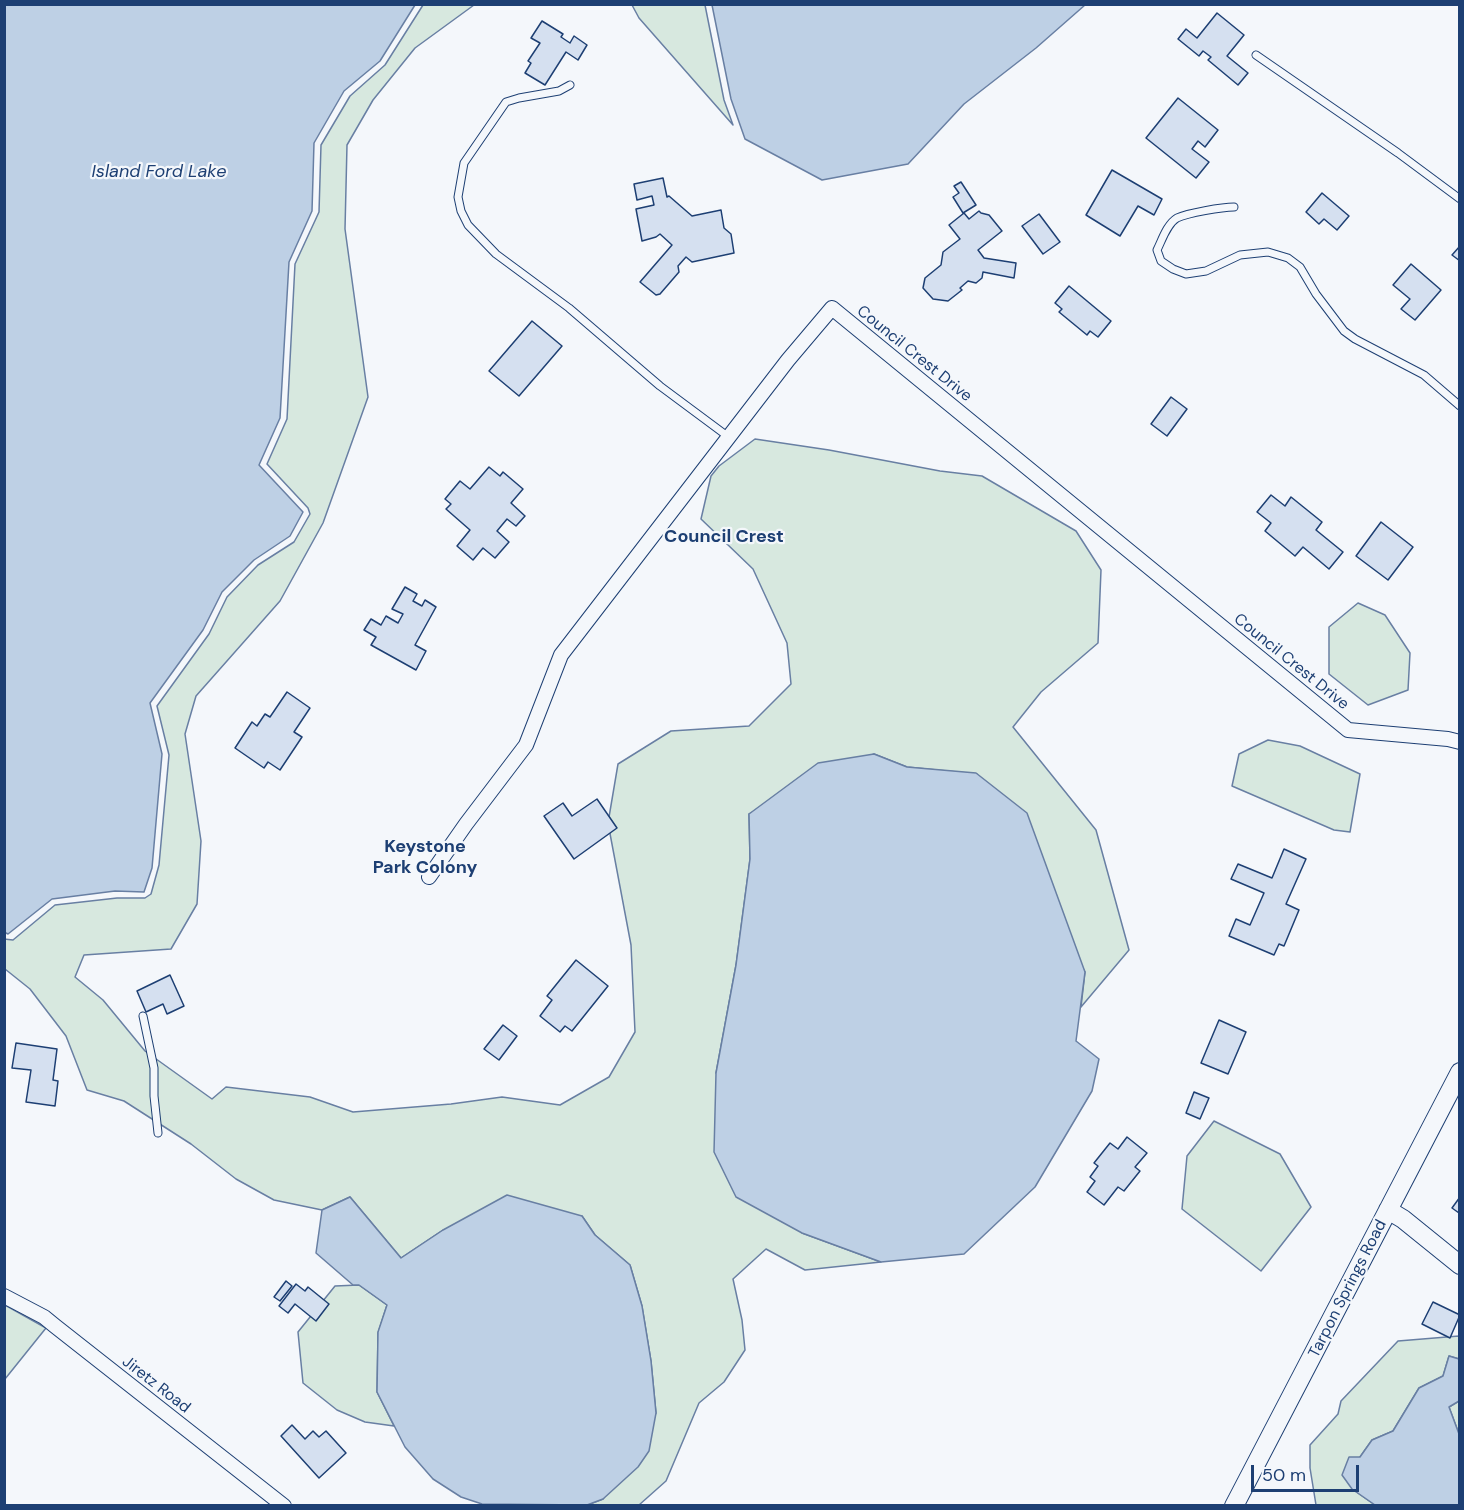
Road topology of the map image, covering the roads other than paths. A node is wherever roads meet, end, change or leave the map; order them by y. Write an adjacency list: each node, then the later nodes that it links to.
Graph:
1 (1256, 55): 3 (lane)
2 (570, 85): 6 (lane)
3 (1460, 199)
4 (1234, 207): 5 (lane)
5 (1460, 406)
6 (730, 438): 7 (street, Council Crest Drive); 8 (street, Council Crest Drive)
7 (1460, 742)
8 (429, 877)
9 (143, 1016): 11 (lane)
10 (1460, 1072): 12 (main road, Tarpon Springs Road)
11 (158, 1133)
12 (1388, 1210): 13 (main road); 16 (main road, Tarpon Springs Road)
13 (1460, 1264)
14 (4, 1296): 15 (street, Jiretz Road)
15 (284, 1506)
16 (1234, 1506)

